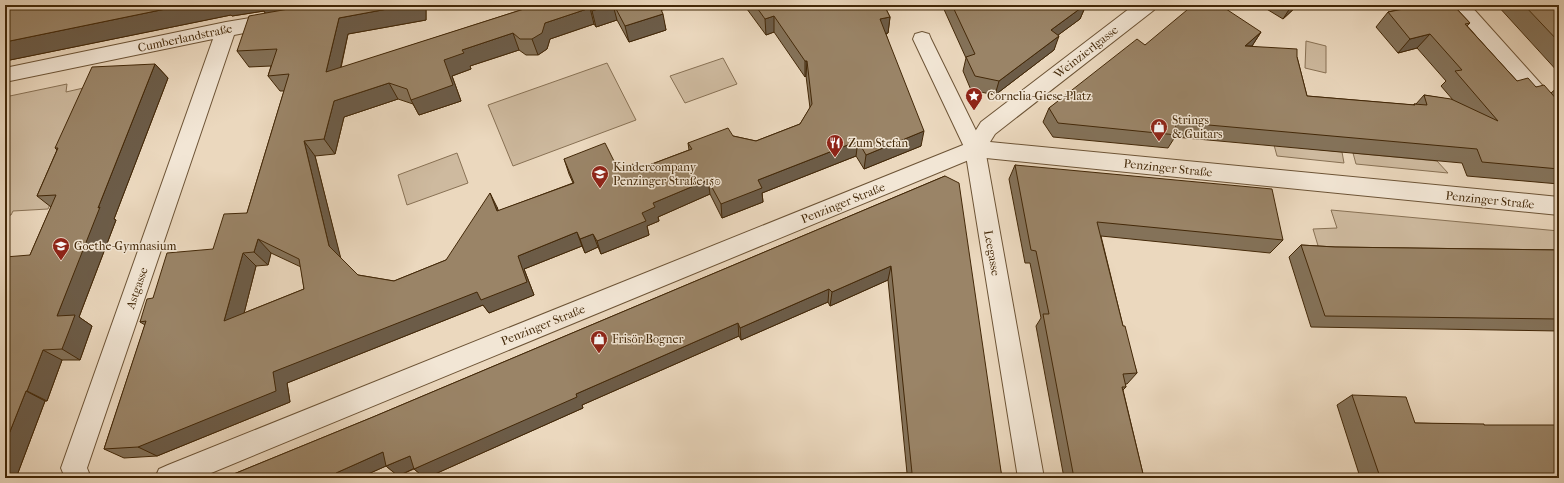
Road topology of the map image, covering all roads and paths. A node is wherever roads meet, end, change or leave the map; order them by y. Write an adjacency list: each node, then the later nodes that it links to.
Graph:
1 (1147, 5): 8 (street, Weinzierlgasse)
2 (1459, 5): 7 (street)
3 (288, 18): 4 (street, Cumberlandstraße)
4 (226, 29): 6 (street, Cumberlandstraße); 10 (street, Astgasse)
5 (922, 39): 8 (street, Leegasse)
6 (5, 75)
7 (1559, 118)
8 (975, 149): 9 (street, Penzinger Straße); 11 (street, Penzinger Straße); 12 (street, Leegasse)
9 (1559, 206)
10 (78, 478)
11 (168, 478)
12 (1031, 478)

